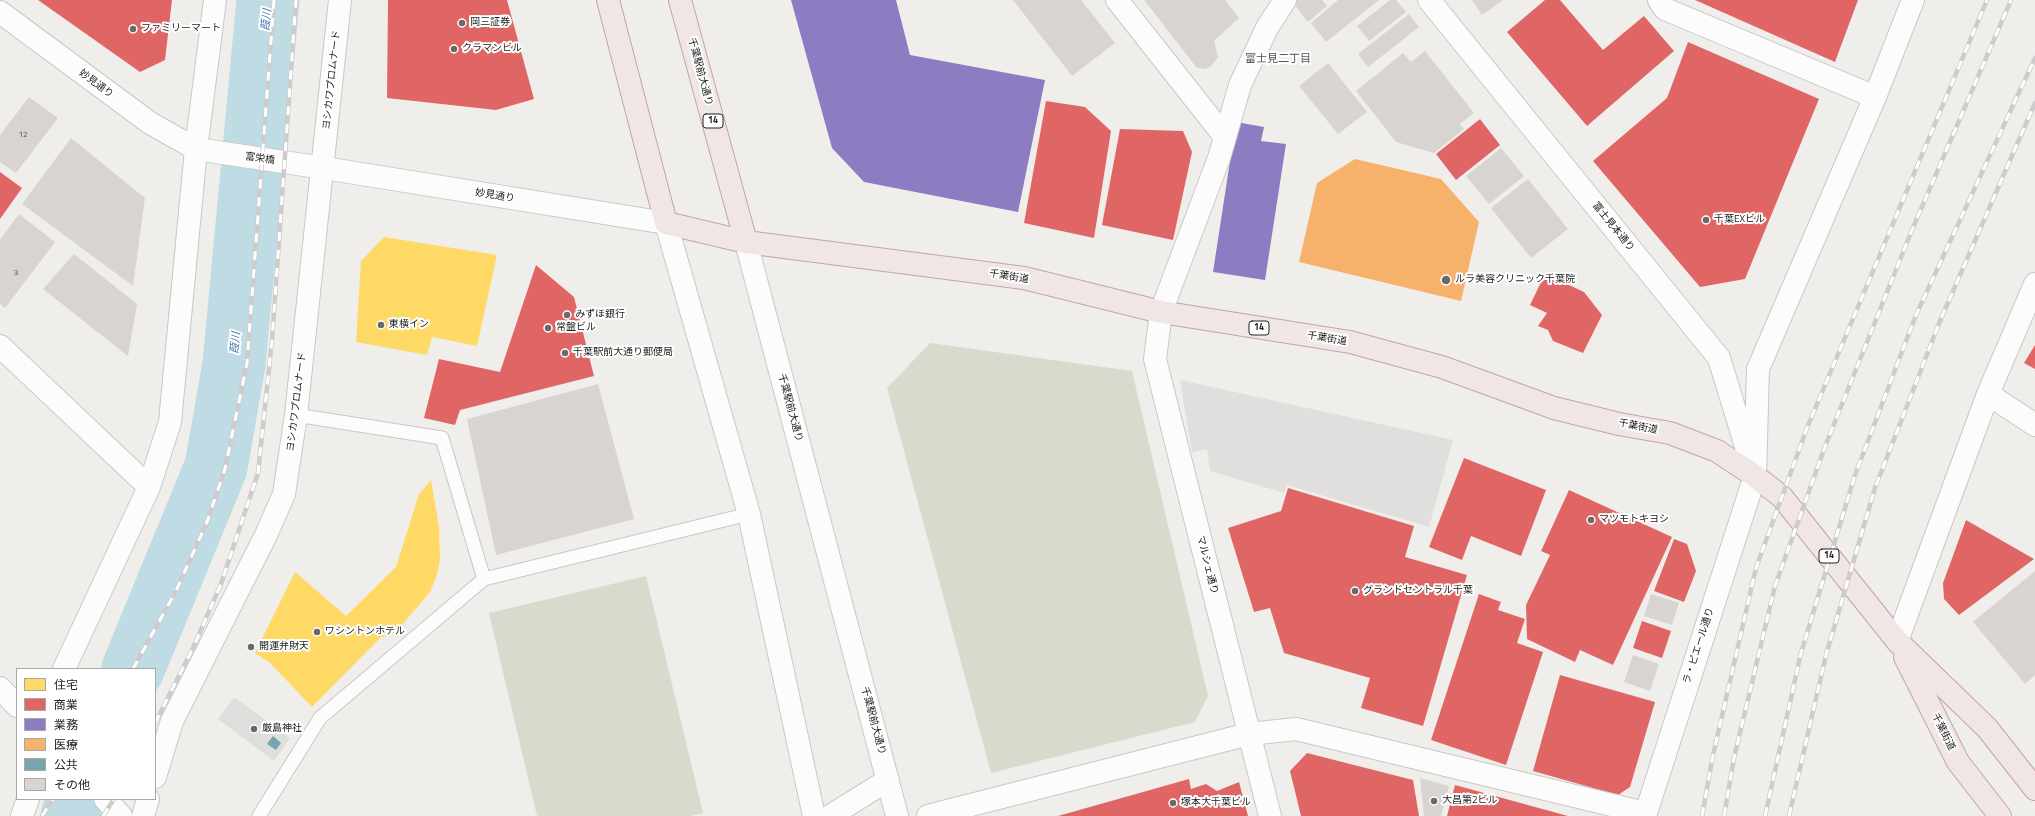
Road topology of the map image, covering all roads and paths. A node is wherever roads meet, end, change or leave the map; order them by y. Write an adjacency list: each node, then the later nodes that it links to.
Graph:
1 (215, 0): 13 (street)
2 (340, 0): 14 (street, ヨシカワプロムナード)
3 (608, 0): 15 (highway)
4 (680, 0): 16 (highway, 千葉駅前大通り / 14)
5 (1117, 0): 12 (street)
6 (1285, 0): 12 (street, マルシェ通り)
7 (1429, 0): 23 (street, 富士見本通り)
8 (1659, 0): 11 (street)
9 (1913, 0): 11 (street, ラ・ピエール通り)
10 (0, 12): 13 (street, 妙見通り)
11 (1875, 96): 23 (street, ラ・ピエール通り)
12 (1225, 136): 18 (street, マルシェ通り)
13 (196, 150): 14 (street, 富栄橋); 24 (street)
14 (324, 168): 15 (street, 妙見通り); 21 (street, ヨシカワプロムナード)
15 (666, 223): 16 (highway, 千葉街道 / 14); 25 (street)
16 (746, 242): 18 (highway, 千葉街道 / 14); 33 (street, 千葉駅前大通り)
17 (2035, 284): 20 (street)
18 (1162, 312): 23 (highway, 千葉街道 / 14); 31 (street, マルシェ通り)
19 (0, 346): 24 (street)
20 (1988, 394): 22 (street); 27 (street)
21 (296, 415): 26 (lane); 32 (street, ヨシカワプロムナード)
22 (2035, 425)
23 (1755, 476): 27 (highway, 千葉街道 / 14); 37 (street, ラ・ピエール通り)
24 (149, 487): 28 (street)
25 (749, 514): 26 (lane); 41 (street)
26 (484, 579): 40 (lane)
27 (1897, 641): 34 (highway, 千葉街道 / 14); 46 (highway, 千葉街道 / 14)
28 (64, 668)
29 (0, 688): 30 (street)
30 (16, 705)
31 (1249, 734): 37 (street); 44 (street); 45 (street, マルシェ通り)
32 (156, 774)
33 (888, 780): 42 (street); 43 (street, 千葉駅前大通り)
34 (2035, 789)
35 (28, 800): 38 (street)
36 (148, 800): 39 (street)
37 (1645, 815)
38 (22, 816)
39 (143, 816)
40 (259, 816)
41 (814, 816)
42 (830, 816)
43 (897, 816)
44 (928, 816)
45 (1270, 816)
46 (2000, 816)

